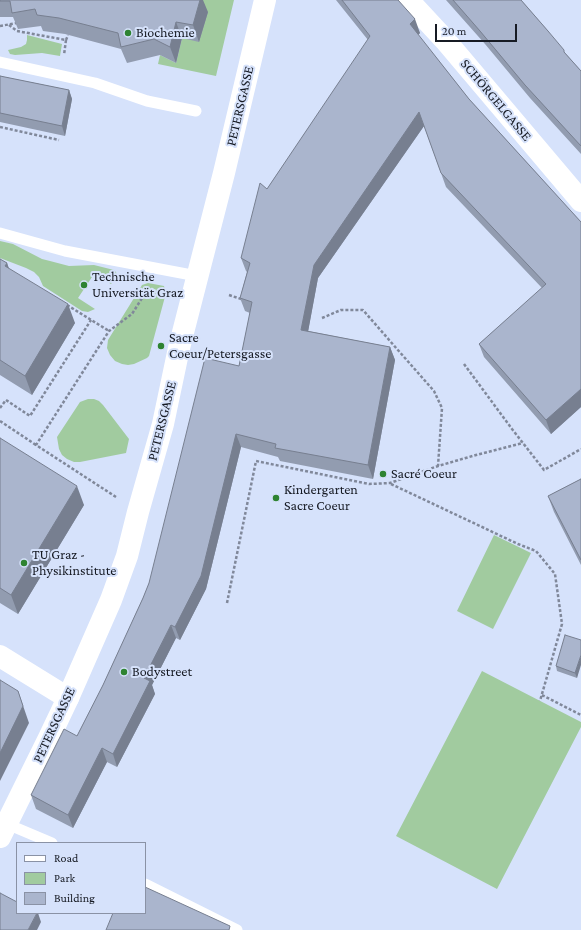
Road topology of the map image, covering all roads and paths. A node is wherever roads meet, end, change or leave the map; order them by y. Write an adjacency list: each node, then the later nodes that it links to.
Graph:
1 (265, 0): 16 (main road, PETERSGASSE)
2 (408, 0): 13 (main road, SCHÖRGELGASSE)
3 (17, 23): 4 (path)
4 (9, 24): 5 (path); 7 (path)
5 (0, 26)
6 (68, 35): 7 (path)
7 (66, 40): 9 (path)
8 (0, 62): 9 (lane)
9 (59, 75): 10 (lane)
10 (196, 111)
11 (0, 128): 12 (path)
12 (59, 140)
13 (581, 201)
14 (0, 232): 15 (lane)
15 (160, 269): 16 (lane); 22 (path)
16 (197, 276): 31 (main road, PETERSGASSE)
17 (229, 295): 18 (path)
18 (248, 301)
19 (65, 304): 21 (path)
20 (322, 318): 29 (path)
21 (91, 320): 22 (path); 24 (path)
22 (109, 331): 27 (path)
23 (464, 364): 26 (path)
24 (0, 408)
25 (0, 421): 27 (path)
26 (523, 443): 28 (path); 29 (path)
27 (36, 445): 31 (path)
28 (581, 449)
29 (438, 466): 30 (path)
30 (390, 483): 32 (path); 34 (path)
31 (138, 512): 35 (main road, PETERSGASSE)
32 (226, 603)
33 (0, 656): 35 (main road)
34 (542, 695): 36 (path); 37 (path)
35 (68, 698): 38 (main road, PETERSGASSE)
36 (540, 701)
37 (581, 714)
38 (3, 830): 39 (lane, PETERSGASSE)
39 (48, 842)
40 (146, 884): 41 (lane)
41 (237, 930)

